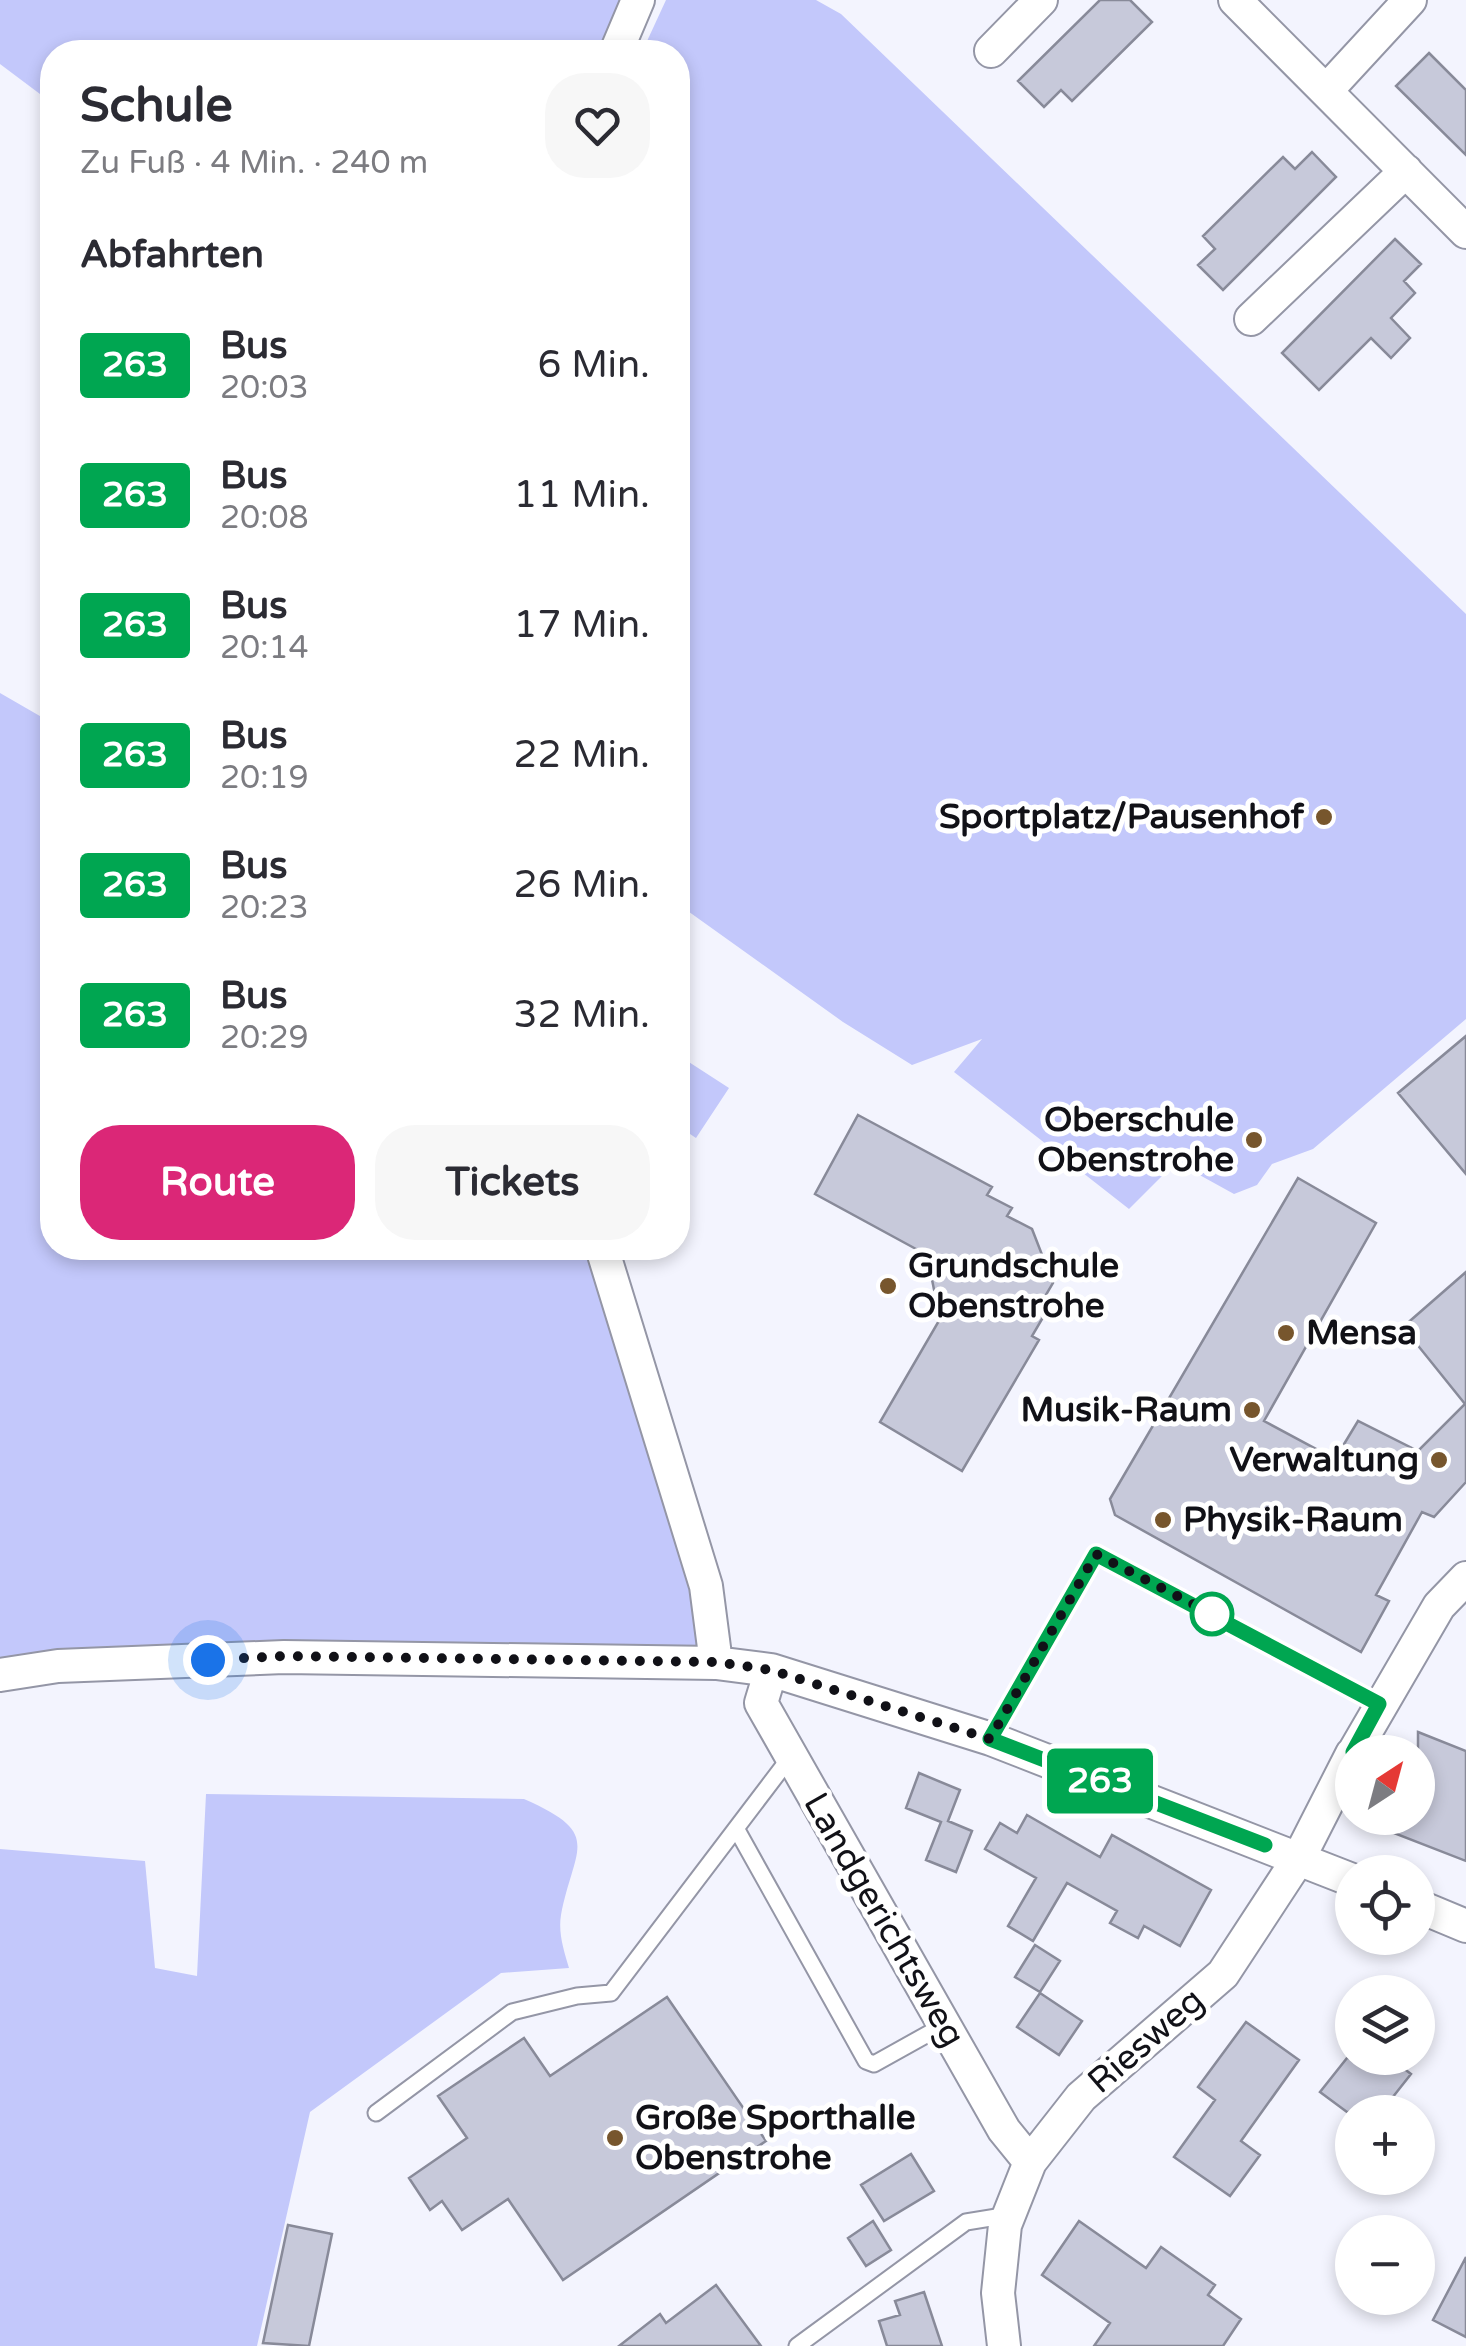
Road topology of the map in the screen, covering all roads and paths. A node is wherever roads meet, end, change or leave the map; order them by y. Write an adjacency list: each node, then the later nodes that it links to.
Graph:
1 (638, 0): 5 (street)
2 (1040, 0): 6 (street)
3 (1235, 0): 7 (street)
4 (1410, 0): 7 (street)
5 (621, 40)
6 (991, 51)
7 (1326, 90): 8 (street)
8 (1406, 171): 9 (street); 10 (street)
9 (1466, 232)
10 (1251, 318)
11 (606, 1260): 13 (street)
12 (1466, 1578): 16 (street, Riesweg)
13 (716, 1662): 14 (street); 15 (street)
14 (771, 1670): 18 (street); 19 (street, Landgerichtsweg)
15 (0, 1675)
16 (1379, 1704): 17 (street, Riesweg); 18 (lane)
17 (1363, 1735)
18 (990, 1739): 22 (street)
19 (791, 1756): 21 (lane); 26 (street, Landgerichtsweg)
20 (1335, 1789): 22 (street, Riesweg)
21 (737, 1830): 26 (lane); 27 (lane)
22 (1299, 1858): 23 (street); 28 (street, Riesweg)
23 (1335, 1873)
24 (1435, 1913): 25 (street)
25 (1466, 1926)
26 (944, 2025): 28 (street, Landgerichtsweg)
27 (376, 2113)
28 (1030, 2162): 29 (street, Riesweg)
29 (1009, 2215): 30 (lane); 31 (street, Riesweg)
30 (797, 2346)
31 (1004, 2346)

